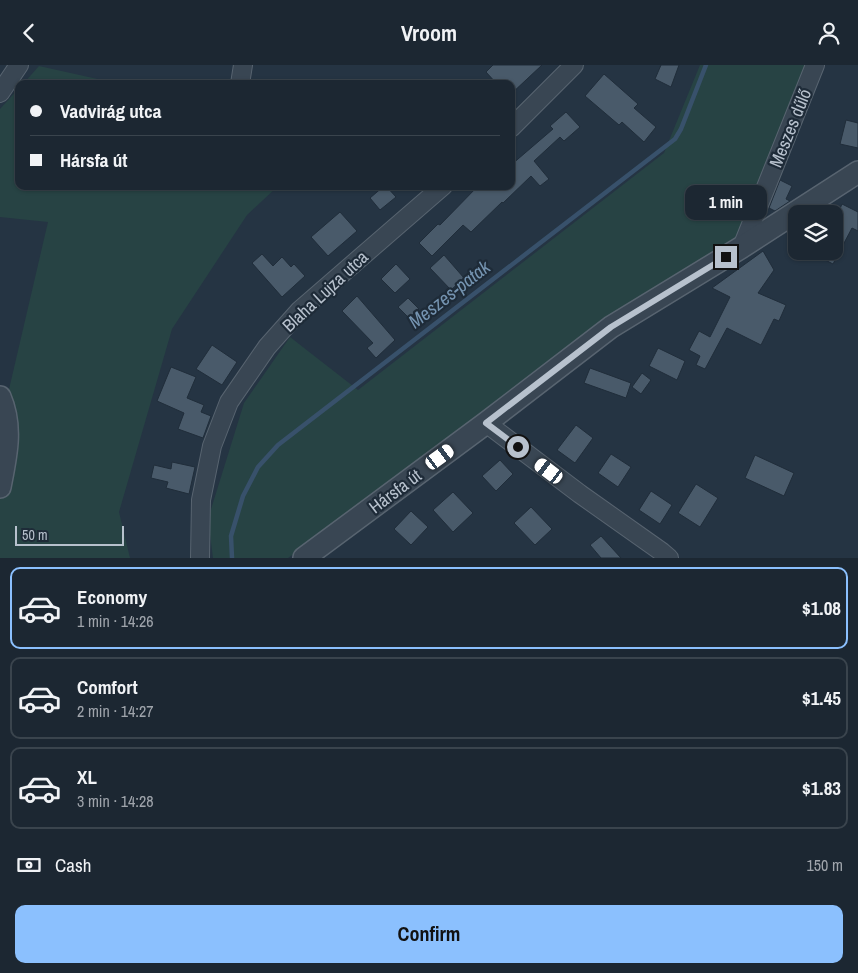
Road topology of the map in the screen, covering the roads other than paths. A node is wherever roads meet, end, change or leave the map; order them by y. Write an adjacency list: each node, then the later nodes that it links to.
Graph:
1 (19, 65): 6 (street)
2 (244, 65): 5 (street)
3 (574, 65): 7 (street)
4 (815, 65): 10 (street, Meszes dűlő)
5 (241, 80)
6 (0, 93)
7 (515, 124)
8 (858, 172): 10 (street, Hársfa út)
9 (438, 190): 14 (street, Blaha Lujza utca)
10 (742, 247): 12 (street, Hársfa út)
11 (0, 397): 13 (street)
12 (486, 423): 15 (street, Hársfa út); 16 (street)
13 (0, 487)
14 (200, 558)
15 (304, 558)
16 (669, 558)

